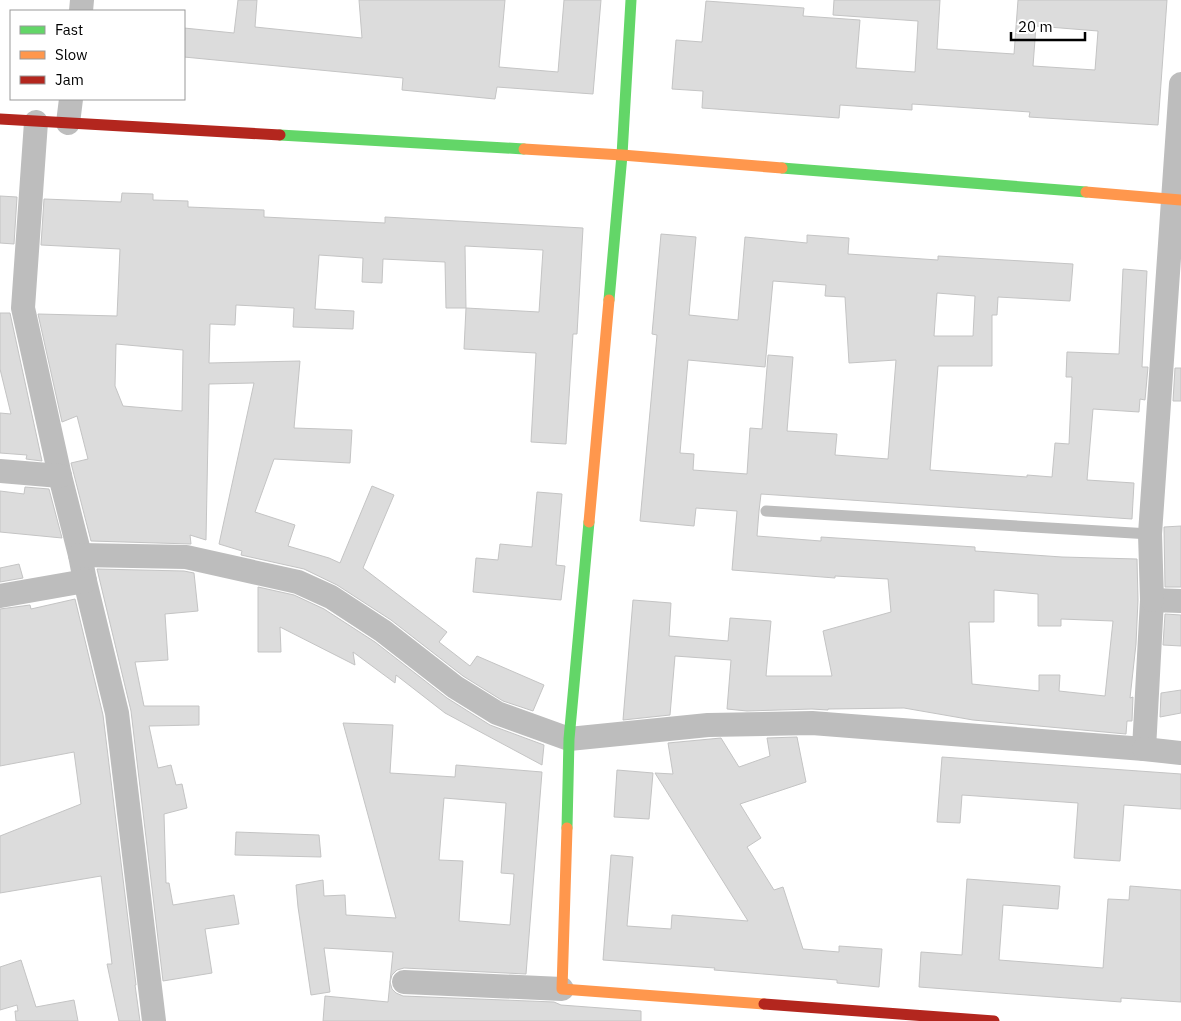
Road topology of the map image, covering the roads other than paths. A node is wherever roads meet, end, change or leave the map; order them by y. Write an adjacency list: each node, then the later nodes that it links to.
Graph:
1 (631, 0): 7 (street)
2 (1181, 84): 8 (street)
3 (71, 100): 6 (street)
4 (0, 119): 5 (street)
5 (36, 122): 6 (street); 10 (street)
6 (68, 123): 7 (street)
7 (622, 155): 8 (street); 18 (street)
8 (1177, 200): 12 (street)
9 (0, 471): 10 (street)
10 (60, 476): 13 (street)
11 (766, 511): 12 (lane)
12 (1150, 534): 16 (street)
13 (80, 556): 14 (street); 18 (street)
14 (85, 581): 15 (street); 23 (street)
15 (0, 596)
16 (1152, 600): 17 (street); 19 (street)
17 (1181, 601)
18 (569, 740): 19 (street); 22 (street)
19 (1144, 749): 20 (street)
20 (1181, 754)
21 (404, 982): 22 (street)
22 (562, 989): 24 (street)
23 (154, 1021)
24 (994, 1021)

